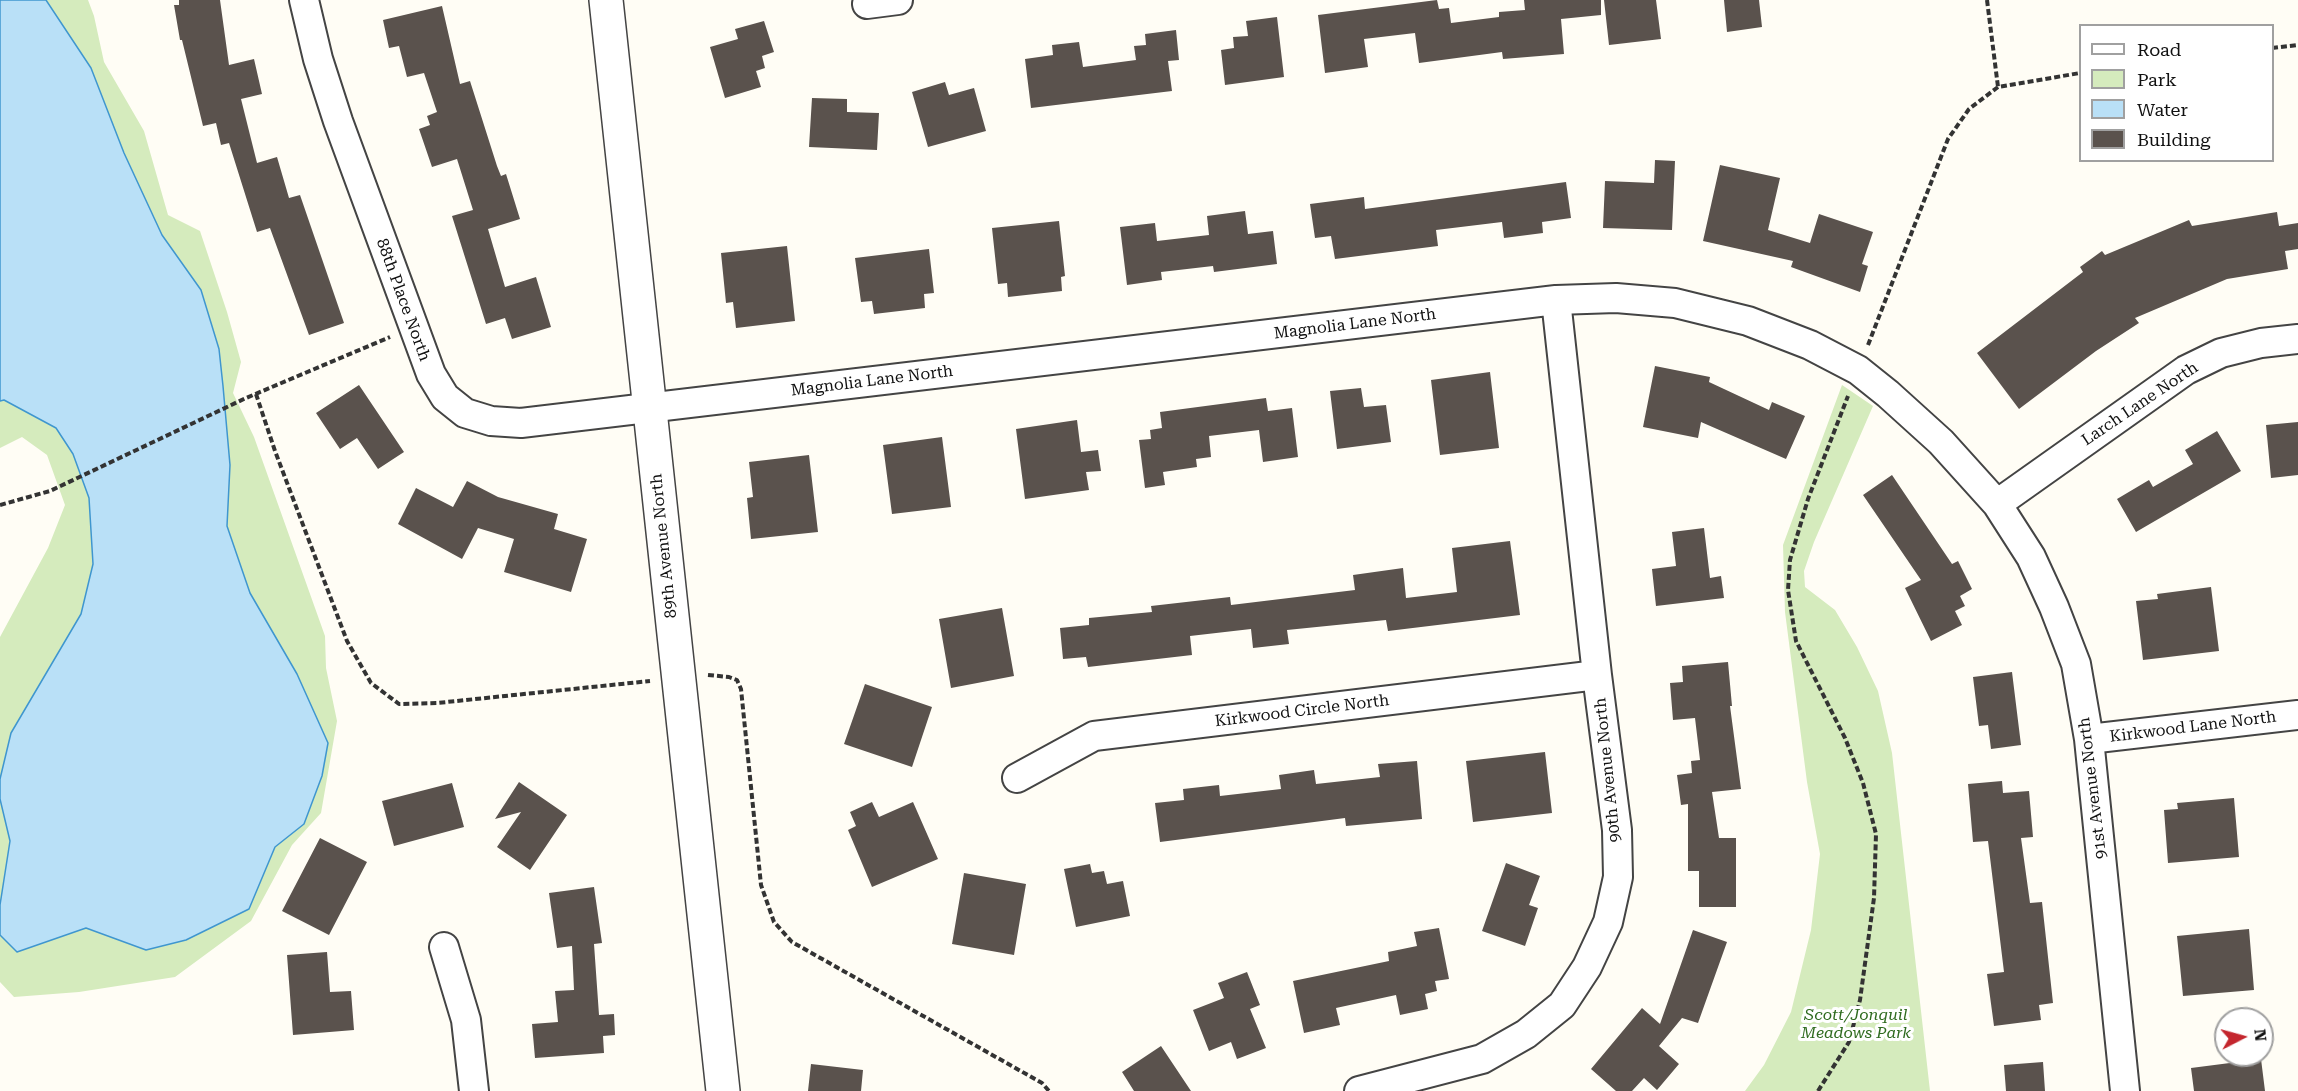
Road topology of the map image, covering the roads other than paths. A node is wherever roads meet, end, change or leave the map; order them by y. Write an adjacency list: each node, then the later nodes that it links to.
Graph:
1 (304, 0): 7 (street, 88th Place North)
2 (606, 0): 7 (street, 89th Avenue North)
3 (898, 0): 4 (street)
4 (867, 4)
5 (1556, 300): 7 (street, Magnolia Lane North); 8 (street, Magnolia Lane North); 9 (street, 90th Avenue North)
6 (2298, 339): 8 (street, Larch Lane North)
7 (648, 407): 15 (street, 89th Avenue North)
8 (1997, 504): 11 (street, 91st Avenue North)
9 (1597, 675): 12 (street, Kirkwood Circle North); 16 (street, 90th Avenue North)
10 (2298, 715): 11 (street, Kirkwood Lane North)
11 (2089, 739): 17 (street, 91st Avenue North)
12 (1017, 778)
13 (444, 947): 14 (street)
14 (474, 1091)
15 (723, 1091)
16 (1359, 1091)
17 (2125, 1091)

